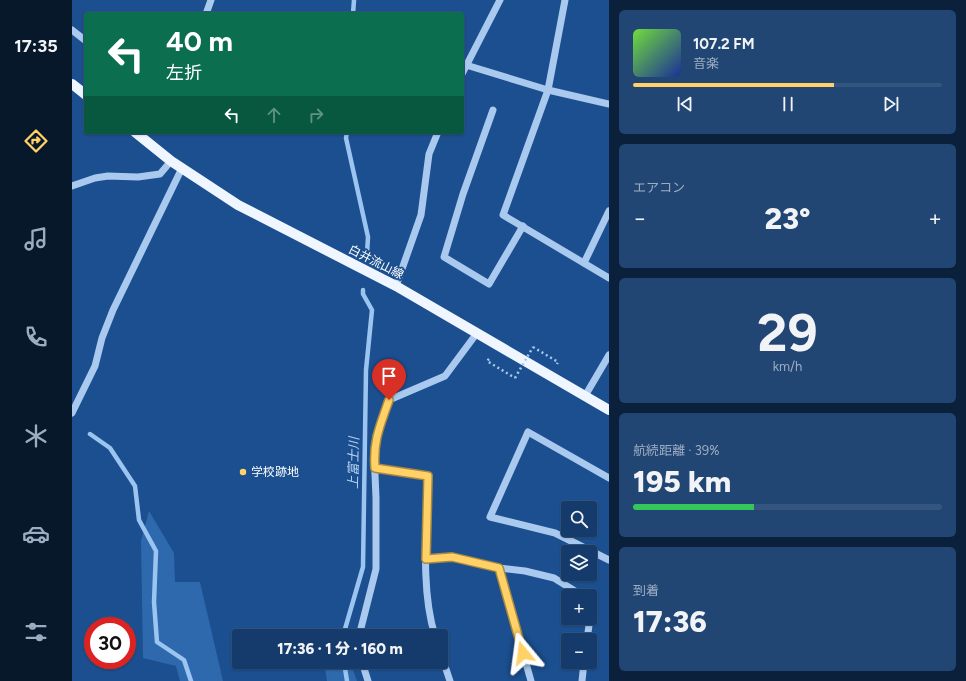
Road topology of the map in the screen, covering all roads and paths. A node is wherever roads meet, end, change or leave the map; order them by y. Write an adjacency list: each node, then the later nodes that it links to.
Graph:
1 (211, 0): 4 (street)
2 (500, 0): 7 (street)
3 (565, 0): 10 (street)
4 (207, 12)
5 (72, 30): 6 (street)
6 (84, 39)
7 (466, 65): 8 (street); 10 (street)
8 (464, 70)
9 (72, 84): 11 (main road)
10 (548, 90): 12 (street); 20 (street)
11 (84, 93)
12 (609, 104)
13 (493, 110): 20 (street)
14 (137, 134): 16 (main road, 白井流山線)
15 (437, 134): 23 (street)
16 (171, 161): 17 (main road, 白井流山線); 18 (street)
17 (182, 168): 23 (main road, 白井流山線); 30 (street)
18 (72, 186)
19 (609, 212): 21 (street)
20 (523, 226): 21 (street)
21 (584, 263): 22 (street)
22 (609, 278)
23 (396, 286): 24 (main road, 白井流山線)
24 (477, 332): 28 (main road, 白井流山線); 31 (street)
25 (609, 354): 28 (street)
26 (489, 359): 27 (path, bridge)
27 (557, 364)
28 (585, 396): 29 (main road, 白井流山線)
29 (609, 410)
30 (72, 412)
31 (375, 468): 33 (street); 37 (street)
32 (609, 478): 34 (street)
33 (426, 559): 35 (street); 38 (street)
34 (609, 560)
35 (499, 568): 36 (street); 44 (street)
36 (572, 589)
37 (362, 629)
38 (433, 629)
39 (364, 669): 42 (street)
40 (446, 669): 43 (street)
41 (583, 669): 45 (street)
42 (368, 681)
43 (450, 681)
44 (531, 681)
45 (582, 681)

